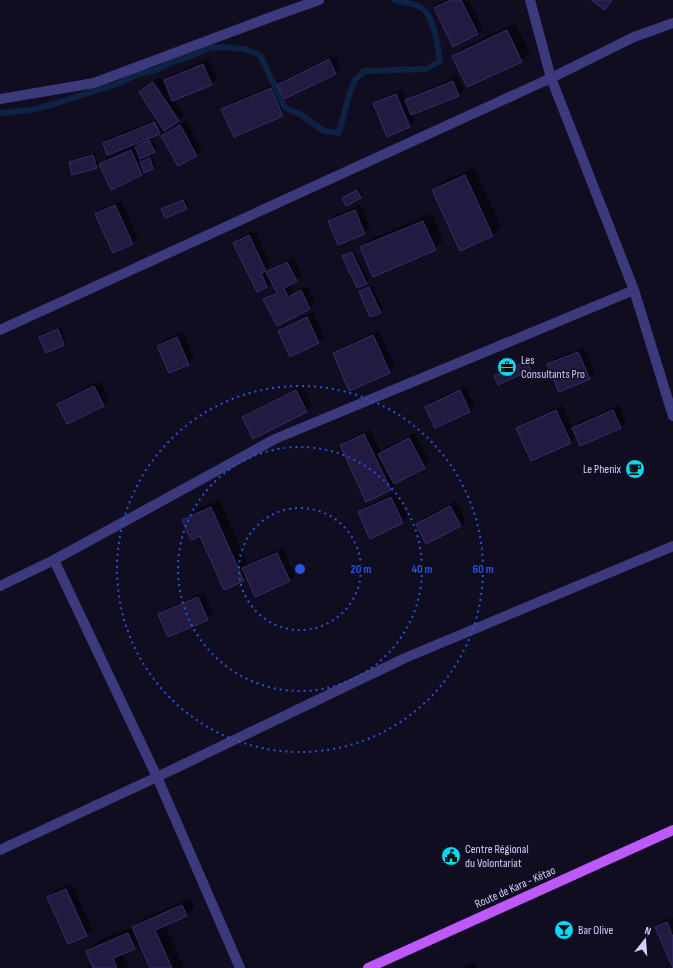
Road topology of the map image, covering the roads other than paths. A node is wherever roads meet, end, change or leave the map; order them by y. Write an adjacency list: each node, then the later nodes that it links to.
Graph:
1 (319, 0): 5 (street)
2 (530, 0): 4 (street)
3 (673, 23): 4 (street)
4 (551, 78): 6 (street); 7 (street)
5 (0, 100)
6 (634, 290): 8 (street); 10 (street)
7 (0, 330)
8 (673, 416)
9 (673, 546): 12 (street)
10 (54, 560): 11 (street); 12 (street)
11 (0, 586)
12 (157, 777): 14 (street); 15 (street)
13 (673, 830): 16 (main road, Route de Kara - Kétao)
14 (0, 850)
15 (240, 968)
16 (368, 968)

